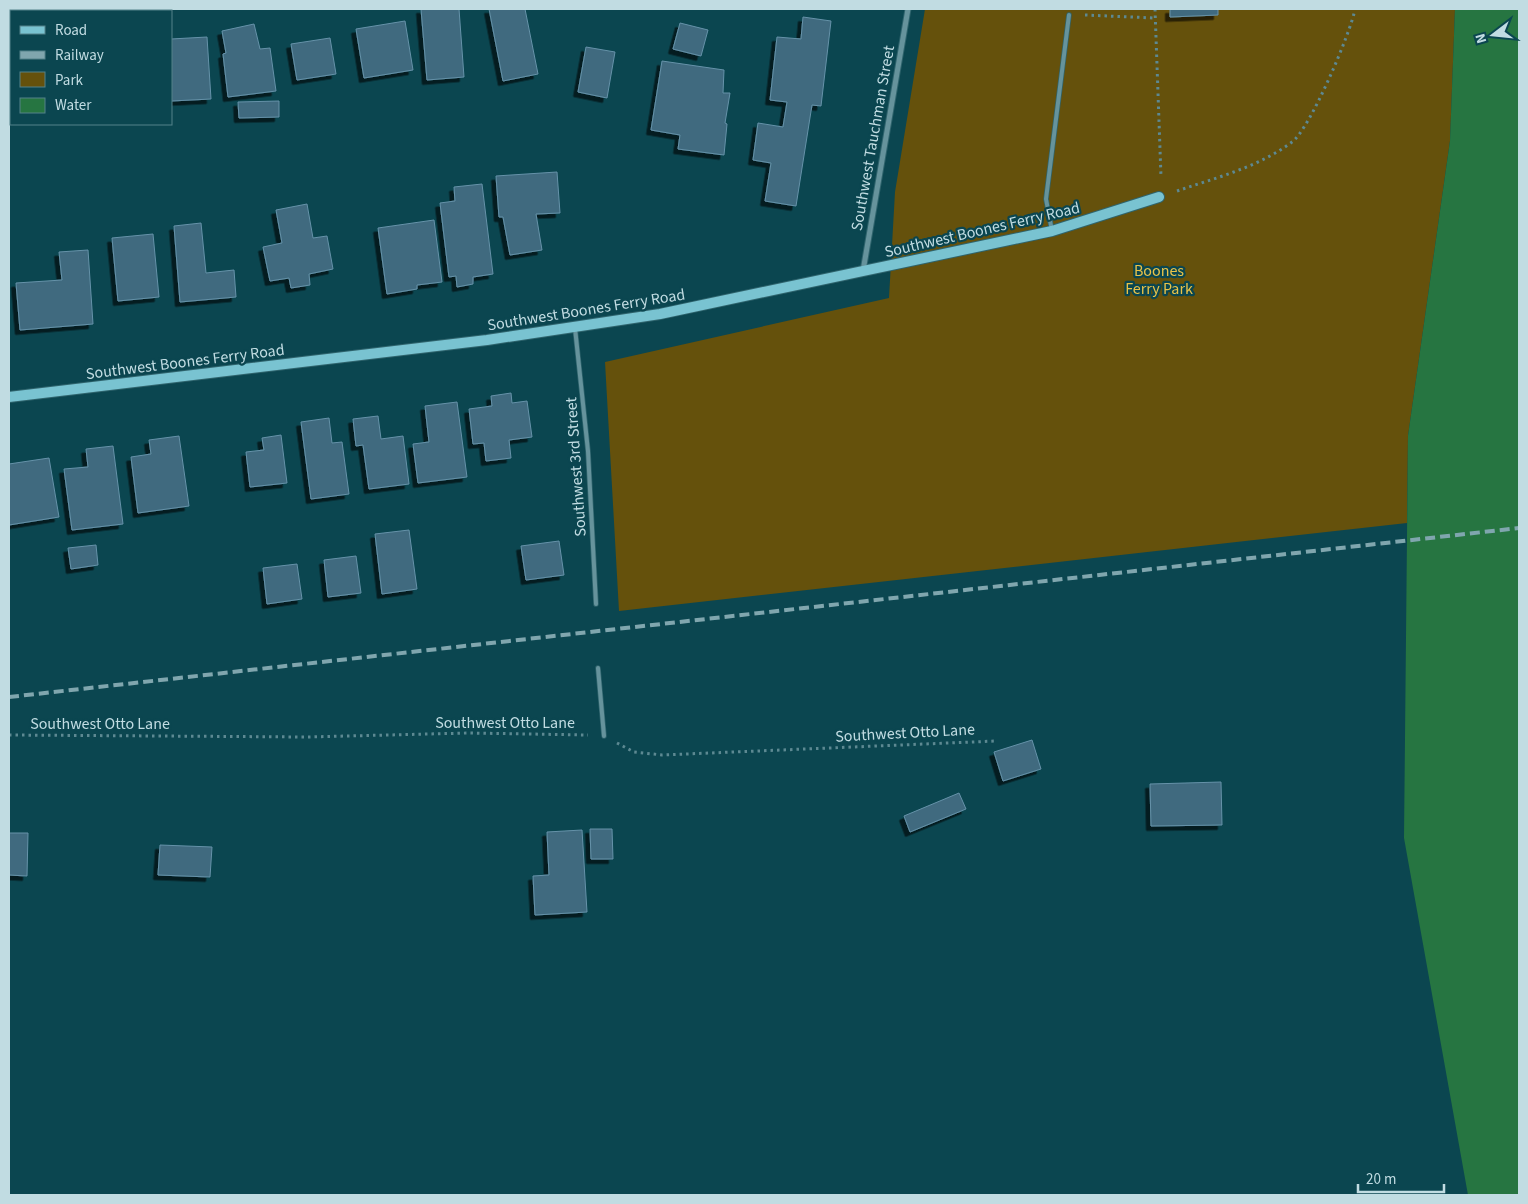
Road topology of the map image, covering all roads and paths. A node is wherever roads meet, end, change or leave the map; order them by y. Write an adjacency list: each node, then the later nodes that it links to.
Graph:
1 (908, 9): 8 (street, Southwest Tauchman Street)
2 (1155, 9): 5 (path)
3 (1355, 9): 6 (path)
4 (1069, 15): 5 (path); 7 (lane)
5 (1154, 18): 6 (path)
6 (1159, 197): 7 (street, Southwest Boones Ferry Road)
7 (1052, 231): 8 (street, Southwest Boones Ferry Road)
8 (863, 272): 9 (street, Southwest Boones Ferry Road)
9 (575, 328): 10 (street, Southwest Boones Ferry Road); 11 (lane, Southwest 3rd Street)
10 (9, 397)
11 (596, 604)
12 (598, 668): 14 (lane)
13 (9, 735): 14 (path, Southwest Otto Lane)
14 (604, 736): 15 (path, Southwest Otto Lane)
15 (996, 741)

